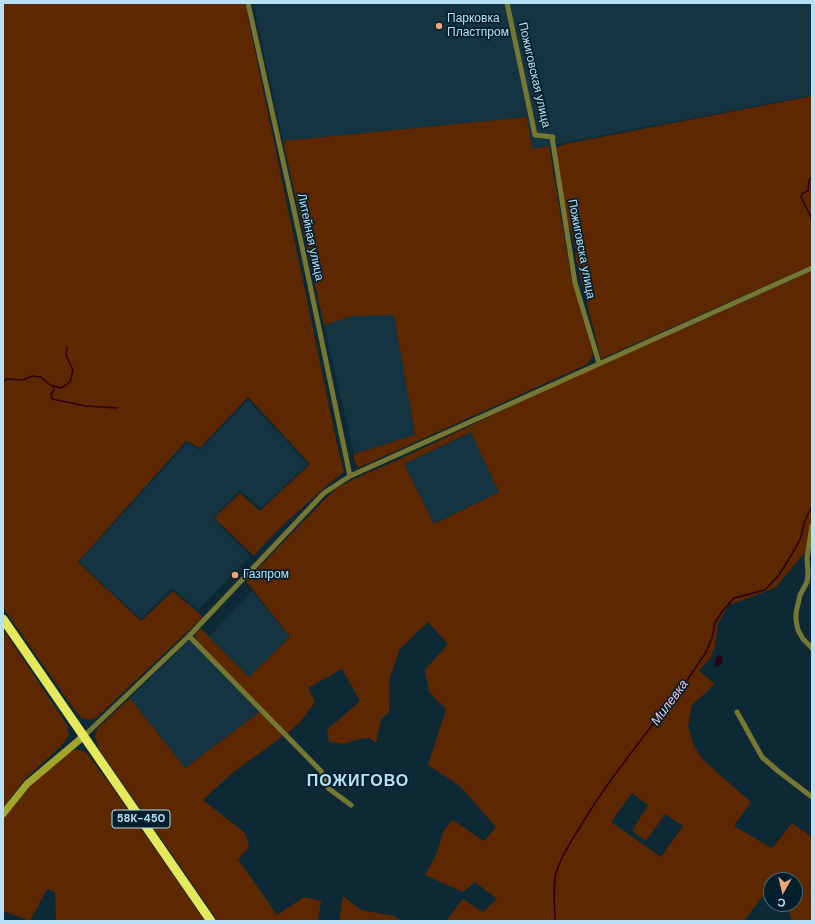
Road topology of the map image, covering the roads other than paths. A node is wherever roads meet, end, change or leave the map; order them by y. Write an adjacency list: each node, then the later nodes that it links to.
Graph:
1 (248, 3): 6 (street, Литейная улица)
2 (507, 3): 3 (street, Пожиговская улица)
3 (553, 137): 5 (street, Пожиговска улица)
4 (812, 268): 5 (street)
5 (599, 363): 6 (street)
6 (350, 476): 9 (street)
7 (812, 526): 10 (street)
8 (3, 619): 12 (highway, 58К-450)
9 (189, 636): 12 (street); 14 (street)
10 (812, 648)
11 (737, 712): 13 (street)
12 (84, 736): 15 (street); 16 (highway, 58К-450)
13 (812, 798)
14 (351, 805)
15 (3, 814)
16 (211, 921)

